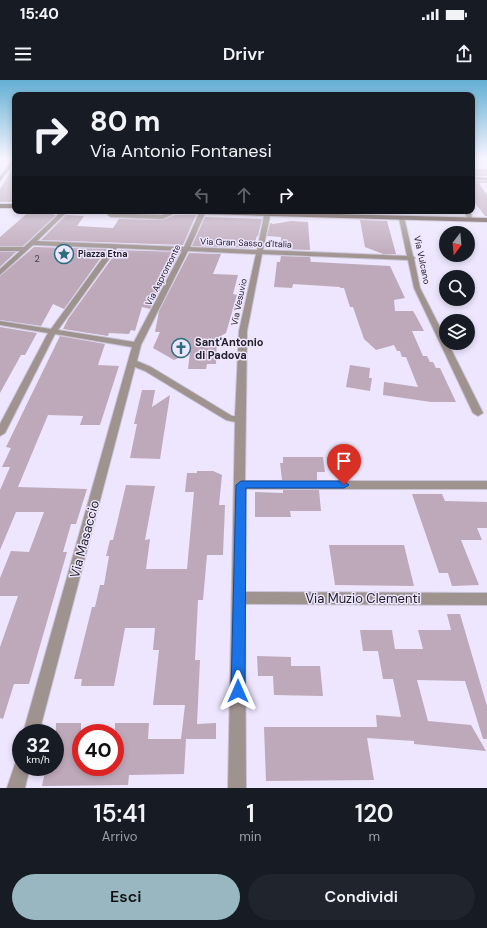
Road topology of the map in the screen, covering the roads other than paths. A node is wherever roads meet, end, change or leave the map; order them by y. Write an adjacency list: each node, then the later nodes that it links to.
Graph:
1 (0, 206): 2 (main road)
2 (12, 206)
3 (62, 214): 13 (street)
4 (111, 214): 5 (street)
5 (170, 214)
6 (202, 214): 17 (street, Via Aspromonte)
7 (268, 214): 18 (street, Via Vesuvio)
8 (313, 214): 10 (main road)
9 (468, 214): 11 (street)
10 (402, 218): 11 (main road); 19 (street, Via Vulcano)
11 (471, 220): 12 (main road)
12 (487, 220)
13 (31, 244): 14 (street, Via Gran Sasso d'Italia); 16 (street)
14 (115, 246): 17 (street, Via Gran Sasso d'Italia); 22 (street)
15 (0, 249): 16 (street)
16 (25, 249): 20 (street)
17 (186, 249): 18 (street, Via Gran Sasso d'Italia); 23 (street, Via Aspromonte)
18 (259, 252): 19 (street, Via Gran Sasso d'Italia); 26 (street, Via Vesuvio)
19 (412, 258): 25 (street, Via Vulcano)
20 (0, 273)
21 (0, 323): 22 (street)
22 (53, 330): 23 (street); 27 (street)
23 (137, 345): 24 (street, Via Masaccio)
24 (132, 362): 26 (street); 32 (street, Via Masaccio)
25 (478, 413)
26 (240, 420): 28 (street, Via Vesuvio)
27 (0, 434)
28 (241, 485): 29 (street); 30 (street, Via Vesuvio)
29 (487, 485)
30 (238, 598): 31 (street, Via Muzio Clementi); 35 (street, Via Vesuvio)
31 (487, 599)
32 (33, 724)
33 (19, 776): 34 (street)
34 (16, 788)
35 (237, 788)

